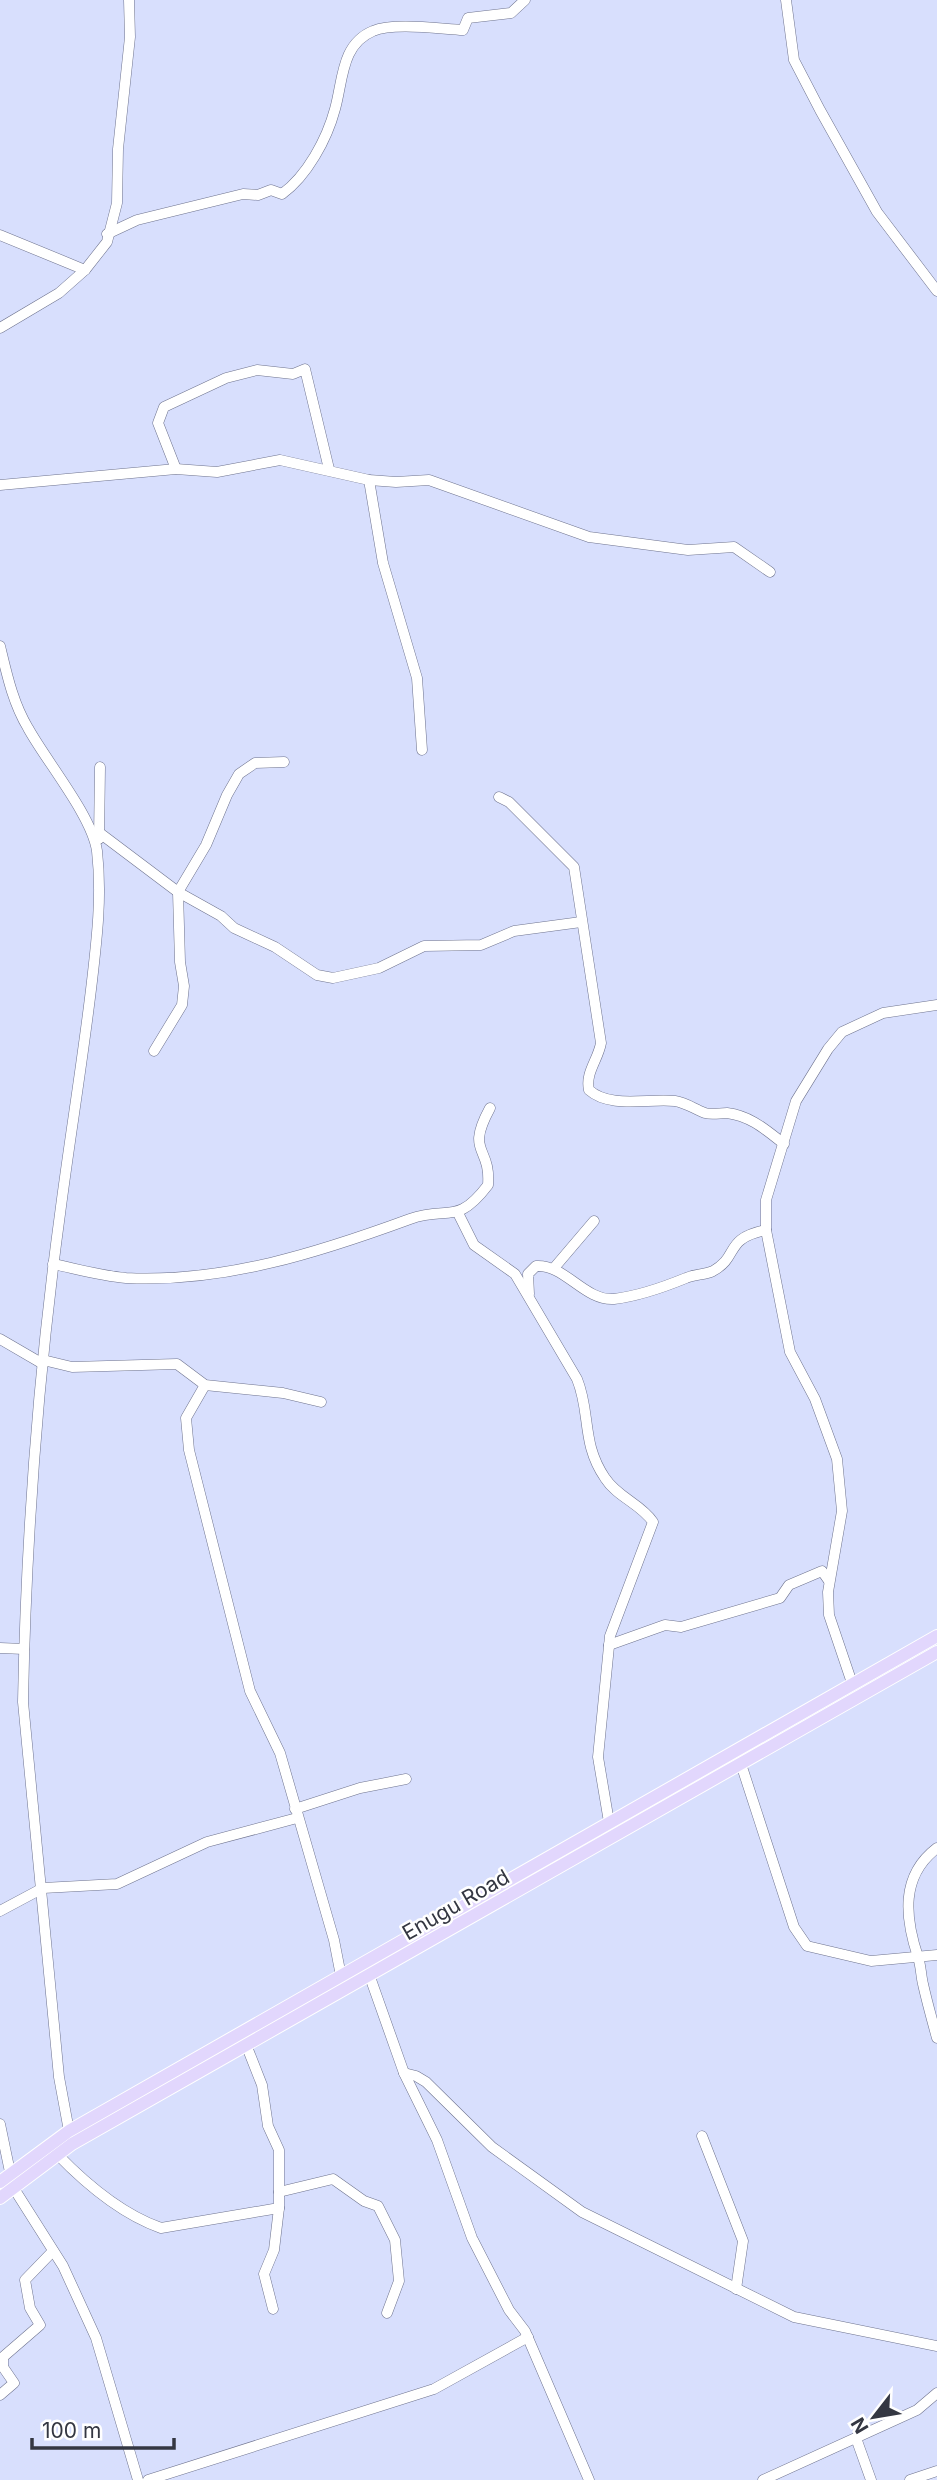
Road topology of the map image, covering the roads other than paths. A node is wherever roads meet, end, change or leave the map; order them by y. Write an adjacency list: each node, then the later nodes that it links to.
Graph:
1 (129, 0): 4 (street)
2 (525, 0): 4 (street)
3 (786, 0): 7 (street)
4 (107, 234): 6 (street)
5 (0, 236): 6 (street)
6 (85, 270): 8 (street)
7 (937, 291)
8 (0, 328)
9 (176, 469): 10 (street); 10 (street); 12 (street)
10 (329, 469): 11 (street)
11 (369, 480): 13 (street); 16 (street)
12 (0, 485)
13 (770, 572)
14 (0, 646): 15 (street)
15 (5, 688): 21 (street)
16 (422, 750)
17 (284, 762): 22 (street)
18 (100, 767): 20 (street)
19 (499, 797): 23 (street)
20 (101, 834): 21 (street); 22 (street)
21 (96, 846): 31 (street)
22 (177, 892): 23 (street); 25 (street)
23 (581, 922): 27 (street)
24 (937, 1005): 27 (street)
25 (154, 1051)
26 (490, 1108): 28 (street)
27 (784, 1144): 30 (street)
28 (458, 1213): 31 (street); 33 (street)
29 (594, 1221): 32 (street)
30 (766, 1230): 32 (street); 38 (street)
31 (53, 1264): 35 (street)
32 (554, 1268): 33 (street)
33 (530, 1298): 40 (street)
34 (0, 1339): 35 (street)
35 (43, 1362): 36 (street); 42 (street)
36 (205, 1385): 37 (street); 47 (street)
37 (321, 1402)
38 (830, 1581): 40 (street); 44 (street)
39 (937, 1636): 44 (main road)
40 (608, 1645): 48 (street)
41 (0, 1648): 42 (street)
42 (24, 1650): 50 (street)
43 (937, 1652): 45 (main road, Enugu Road)
44 (852, 1683): 48 (main road)
45 (741, 1763): 53 (street); 55 (main road, Enugu Road)
46 (406, 1779): 47 (street)
47 (296, 1813): 50 (street); 54 (street)
48 (609, 1822): 54 (main road)
49 (937, 1848): 53 (street)
50 (43, 1888): 51 (street); 60 (street)
51 (0, 1911)
52 (937, 1955): 53 (street)
53 (919, 1958): 56 (street)
54 (341, 1976): 60 (main road)
55 (370, 1977): 57 (main road, Enugu Road); 58 (street)
56 (937, 2038)
57 (247, 2047): 62 (main road, Enugu Road); 64 (street)
58 (404, 2073): 68 (street); 71 (street)
59 (0, 2124): 63 (street)
60 (69, 2131): 63 (main road)
61 (702, 2136): 68 (street)
62 (57, 2154): 63 (main road, Enugu Road); 66 (street)
63 (8, 2180): 65 (main road, Enugu Road); 67 (street)
64 (279, 2192): 66 (street); 70 (street)
65 (0, 2198)
66 (279, 2207): 69 (street)
67 (53, 2251): 74 (street); 77 (street)
68 (736, 2289): 72 (street)
69 (273, 2309)
70 (387, 2313)
71 (528, 2337): 78 (street); 79 (street)
72 (937, 2346)
73 (937, 2393): 75 (street)
74 (0, 2395)
75 (856, 2438): 80 (street); 81 (street)
76 (937, 2471): 82 (street)
77 (138, 2480)
78 (148, 2480)
79 (589, 2480)
80 (763, 2480)
81 (871, 2480)
82 (910, 2480)

